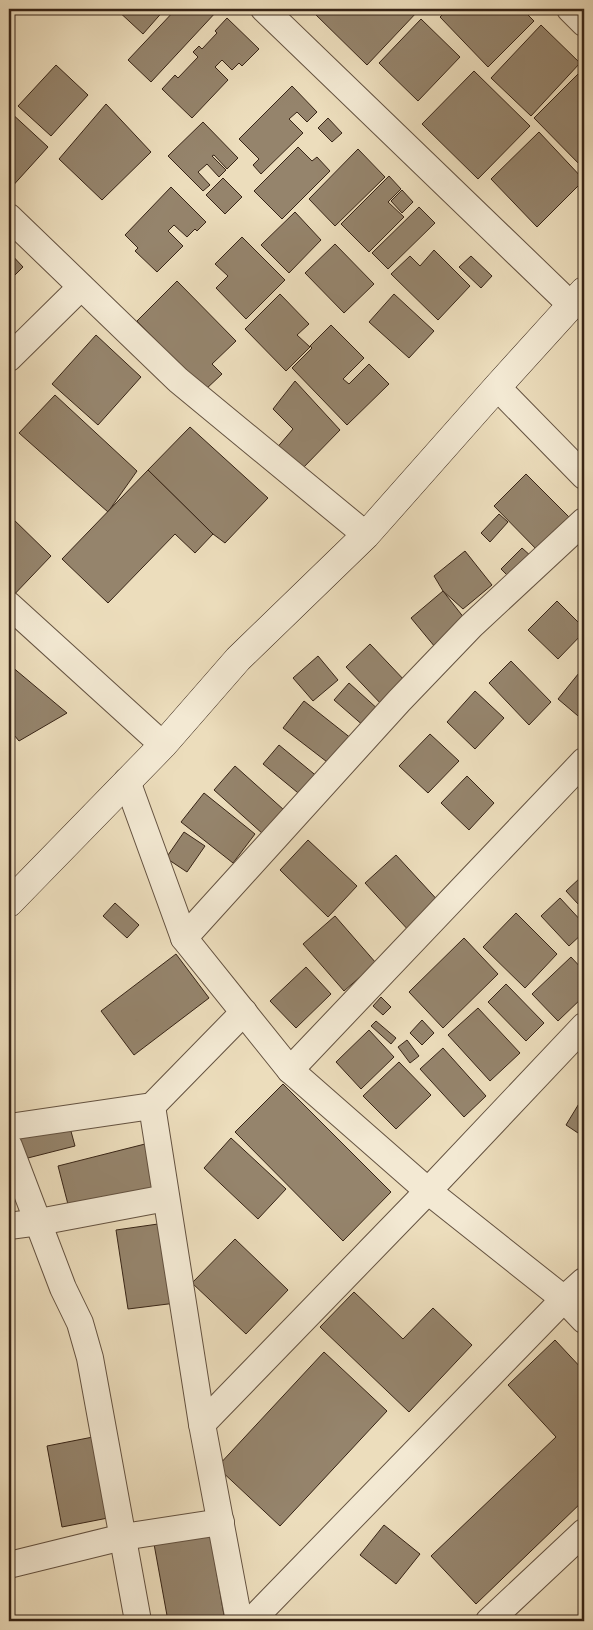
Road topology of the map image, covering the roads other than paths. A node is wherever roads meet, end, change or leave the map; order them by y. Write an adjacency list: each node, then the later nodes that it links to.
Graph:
1 (264, 9): 6 (street)
2 (570, 9): 3 (street)
3 (584, 23)
4 (9, 217): 5 (street)
5 (81, 287): 7 (street); 11 (street)
6 (578, 298): 8 (street)
7 (9, 358)
8 (496, 387): 9 (street); 11 (street)
9 (584, 476)
10 (584, 521): 17 (street)
11 (366, 535): 13 (street)
12 (9, 605): 13 (street)
13 (163, 745): 15 (street)
14 (584, 761): 20 (street)
15 (128, 781): 16 (street); 17 (street)
16 (9, 903)
17 (184, 938): 18 (street)
18 (244, 1012): 20 (street); 21 (street)
19 (584, 1026): 24 (street)
20 (290, 1070): 24 (street)
21 (152, 1106): 22 (street); 25 (street)
22 (9, 1127)
23 (9, 1146): 26 (street)
24 (428, 1192): 29 (street); 31 (street)
25 (166, 1198): 26 (street); 31 (street)
26 (39, 1222): 27 (street); 34 (street)
27 (9, 1226)
28 (584, 1281): 29 (street)
29 (564, 1298): 30 (street); 38 (street)
30 (584, 1320)
31 (202, 1424): 32 (street)
32 (221, 1522): 34 (street); 37 (street)
33 (584, 1532): 39 (street)
34 (123, 1537): 35 (street); 36 (street)
35 (9, 1565)
36 (138, 1621)
37 (239, 1621)
38 (251, 1621)
39 (489, 1621)

